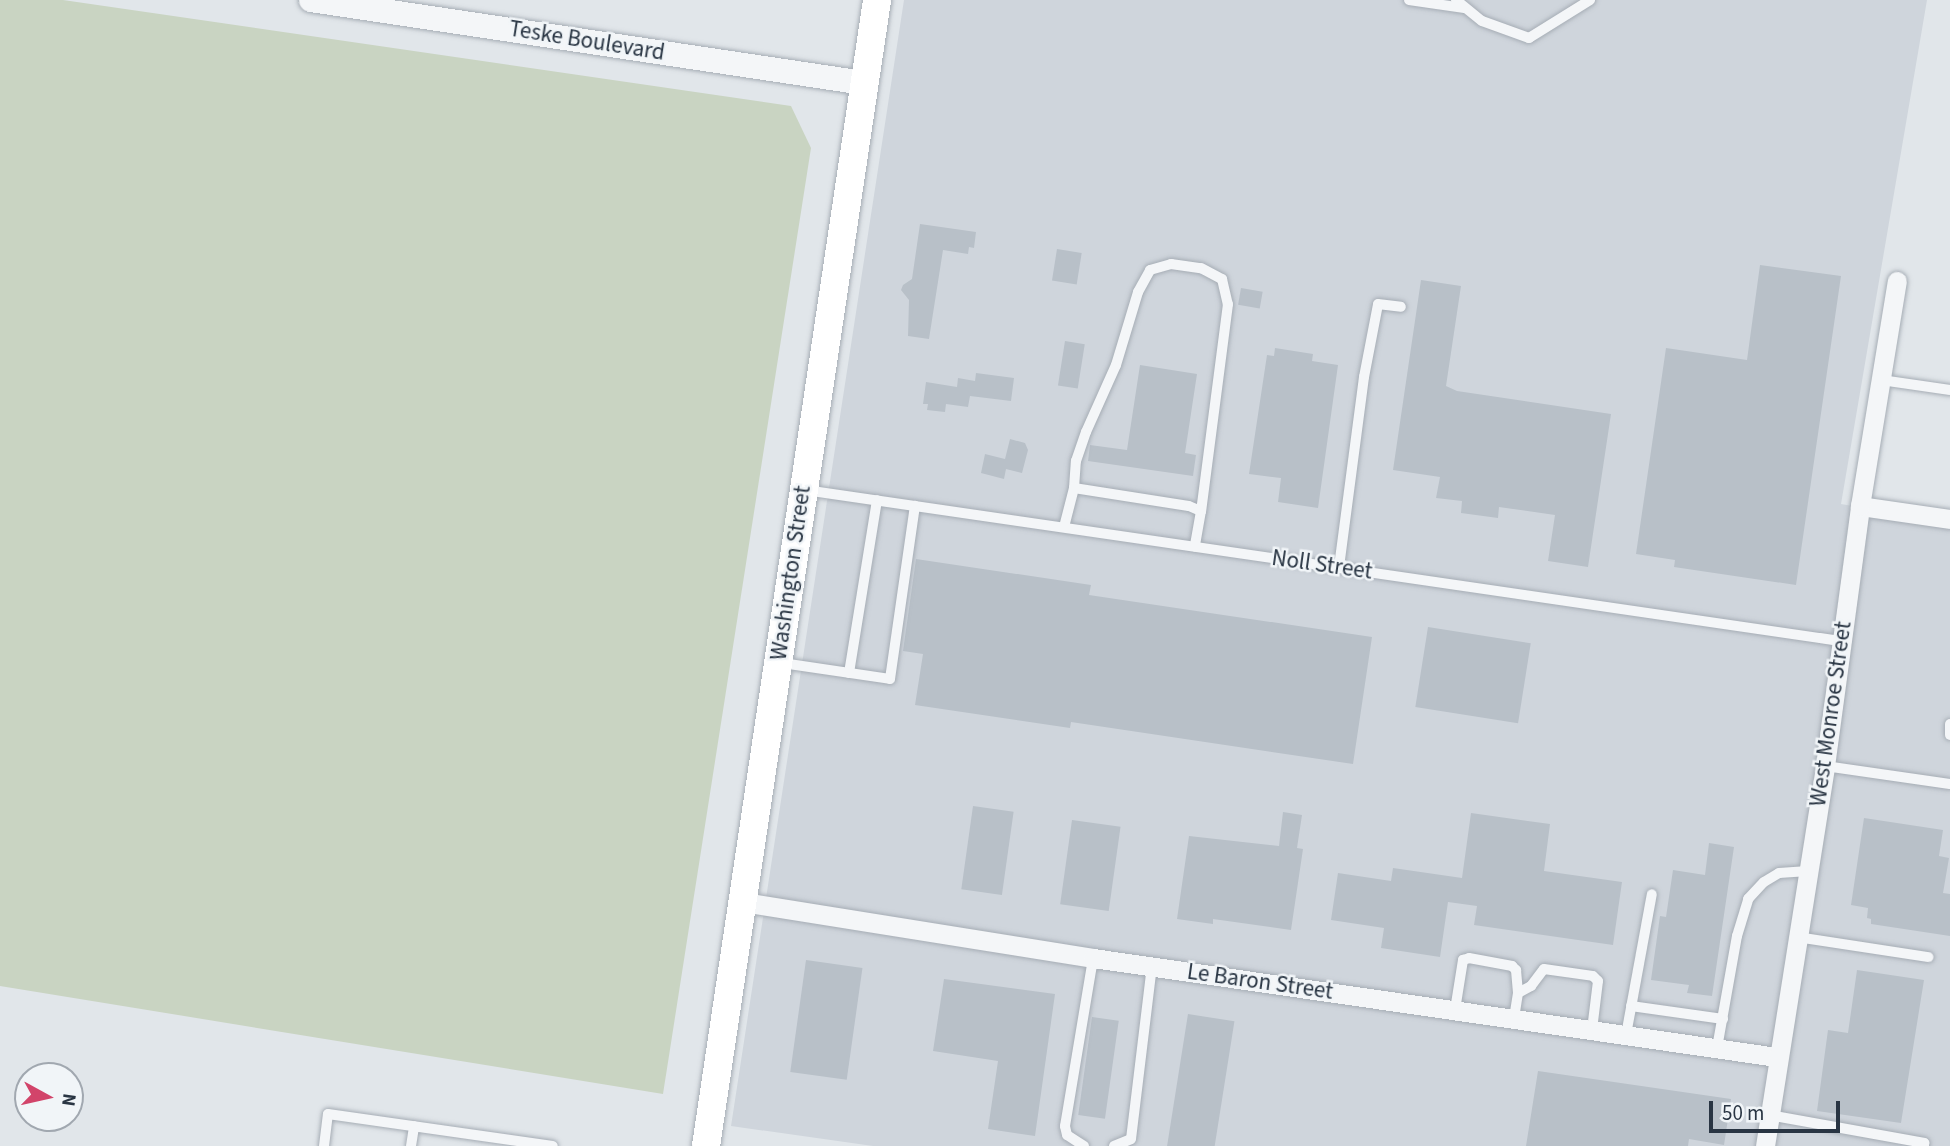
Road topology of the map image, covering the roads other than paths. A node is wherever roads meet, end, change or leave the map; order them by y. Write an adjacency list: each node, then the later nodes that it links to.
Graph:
1 (311, 0): 6 (street, Teske Boulevard)
2 (877, 0): 8 (main road, Washington Street)
3 (1409, 0): 7 (lane)
4 (1455, 0): 7 (lane)
5 (1590, 0): 7 (lane)
6 (402, 7): 8 (street, Teske Boulevard)
7 (1465, 8)
8 (864, 83): 14 (main road, Washington Street)
9 (1897, 281): 11 (street, West Monroe Street)
10 (1401, 307): 22 (lane)
11 (1881, 380): 12 (lane); 17 (street, West Monroe Street)
12 (1950, 390)
13 (1074, 488): 18 (lane); 18 (lane); 20 (lane)
14 (804, 490): 15 (lane, Noll Street); 24 (main road, Washington Street)
15 (877, 500): 16 (lane, Noll Street); 25 (lane)
16 (915, 506): 20 (lane, Noll Street); 25 (lane)
17 (1860, 506): 19 (street); 23 (street, West Monroe Street)
18 (1201, 511): 21 (lane)
19 (1950, 519)
20 (1065, 527): 21 (lane, Noll Street)
21 (1195, 546): 22 (lane, Noll Street)
22 (1339, 567): 23 (lane, Noll Street)
23 (1840, 640): 28 (street, West Monroe Street)
24 (778, 663): 25 (lane); 32 (main road, Washington Street)
25 (849, 673)
26 (1950, 724): 27 (lane)
27 (1950, 735)
28 (1825, 766): 29 (lane); 30 (street, West Monroe Street)
29 (1950, 784)
30 (1808, 871): 33 (street, West Monroe Street); 41 (lane)
31 (1652, 894): 38 (lane)
32 (743, 902): 34 (street, Le Baron Street); 51 (main road, Washington Street)
33 (1797, 937): 35 (lane); 45 (street, West Monroe Street)
34 (1093, 957): 36 (street, Le Baron Street); 52 (lane)
35 (1928, 957)
36 (1152, 966): 39 (street, Le Baron Street); 53 (lane)
37 (1518, 993): 39 (lane); 40 (lane); 42 (lane)
38 (1631, 1006): 41 (lane); 43 (lane)
39 (1455, 1010): 40 (street, Le Baron Street)
40 (1514, 1019): 42 (street, Le Baron Street)
41 (1723, 1019): 44 (lane)
42 (1592, 1030): 43 (street, Le Baron Street)
43 (1626, 1035): 44 (street, Le Baron Street)
44 (1717, 1048): 45 (street, Le Baron Street)
45 (1777, 1057): 46 (street, West Monroe Street)
46 (1769, 1115): 54 (street, West Monroe Street); 55 (lane)
47 (414, 1126): 48 (lane); 49 (lane); 50 (lane)
48 (324, 1146)
49 (411, 1146)
50 (553, 1146)
51 (706, 1146)
52 (1084, 1146)
53 (1114, 1146)
54 (1765, 1146)
55 (1924, 1146)

